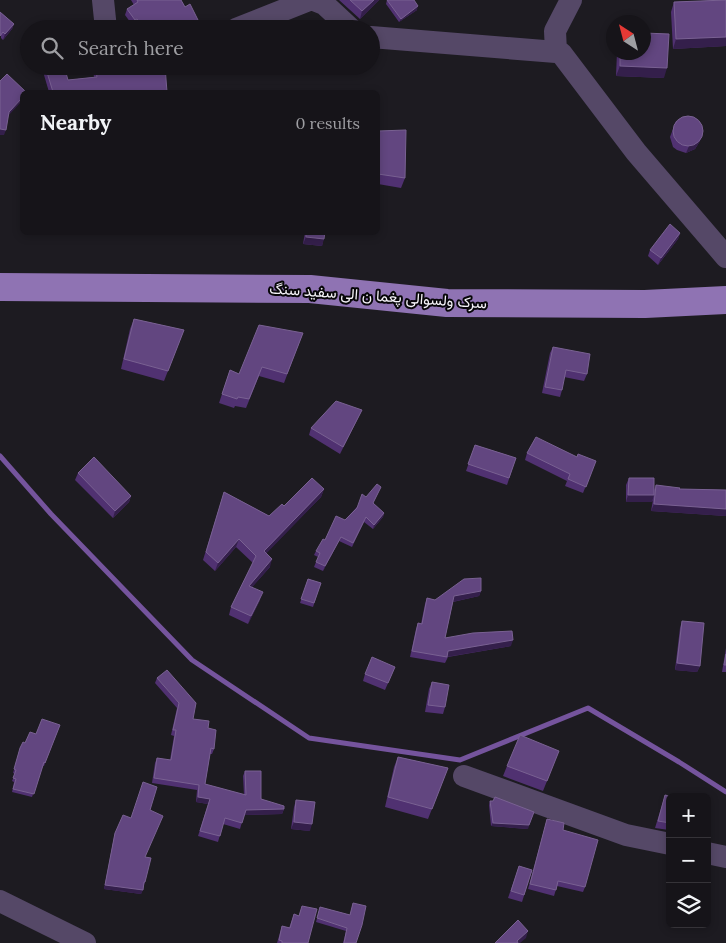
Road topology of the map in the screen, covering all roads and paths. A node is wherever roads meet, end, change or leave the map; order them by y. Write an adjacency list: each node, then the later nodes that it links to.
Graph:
1 (103, 0): 5 (street)
2 (309, 0): 6 (street)
3 (314, 0): 7 (street)
4 (571, 0): 9 (street)
5 (105, 20)
6 (259, 20)
7 (342, 20)
8 (380, 38): 9 (street)
9 (556, 52): 10 (street)
10 (726, 257)
11 (0, 287): 12 (main road, سرک ولسوالی پغما ن الی سفید سنگ)
12 (726, 300)
13 (464, 776): 14 (street)
14 (666, 843)
15 (711, 854): 16 (street)
16 (726, 857)
17 (0, 901): 18 (street)
18 (85, 943)

